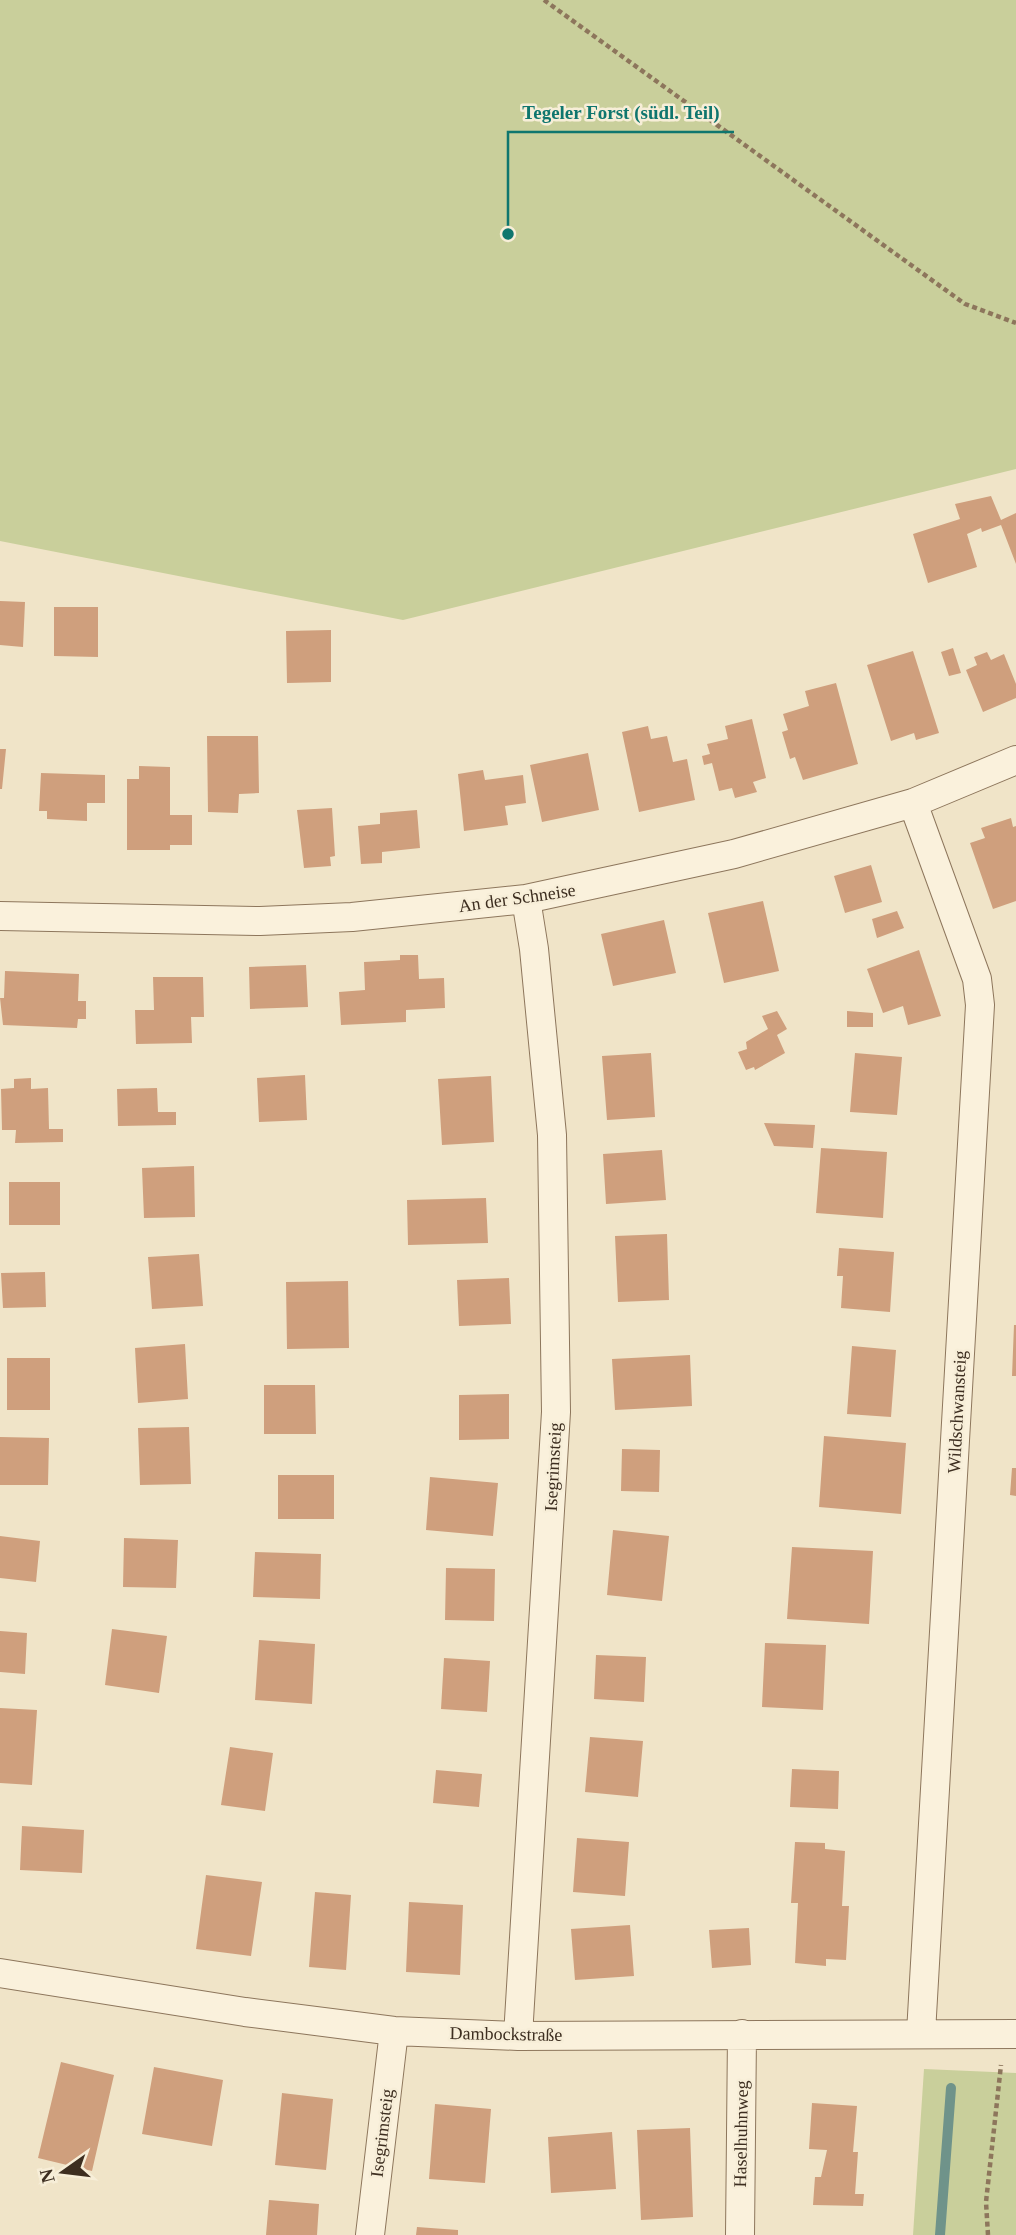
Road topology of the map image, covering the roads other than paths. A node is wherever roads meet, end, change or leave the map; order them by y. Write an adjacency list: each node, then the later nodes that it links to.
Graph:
1 (1016, 760): 2 (street, An der Schneise)
2 (913, 803): 3 (street, An der Schneise); 7 (street, Wildschwansteig)
3 (526, 899): 4 (street, An der Schneise); 10 (street, Isegrimsteig)
4 (0, 916)
5 (0, 1973): 6 (street, Dambockstraße)
6 (394, 2031): 10 (street, Dambockstraße); 11 (street, Isegrimsteig)
7 (920, 2033): 8 (street, Dambockstraße); 9 (street, Dambockstraße)
8 (742, 2034): 10 (street, Dambockstraße); 12 (street, Haselhuhnweg)
9 (1010, 2034)
10 (518, 2036)
11 (370, 2235)
12 (740, 2235)

